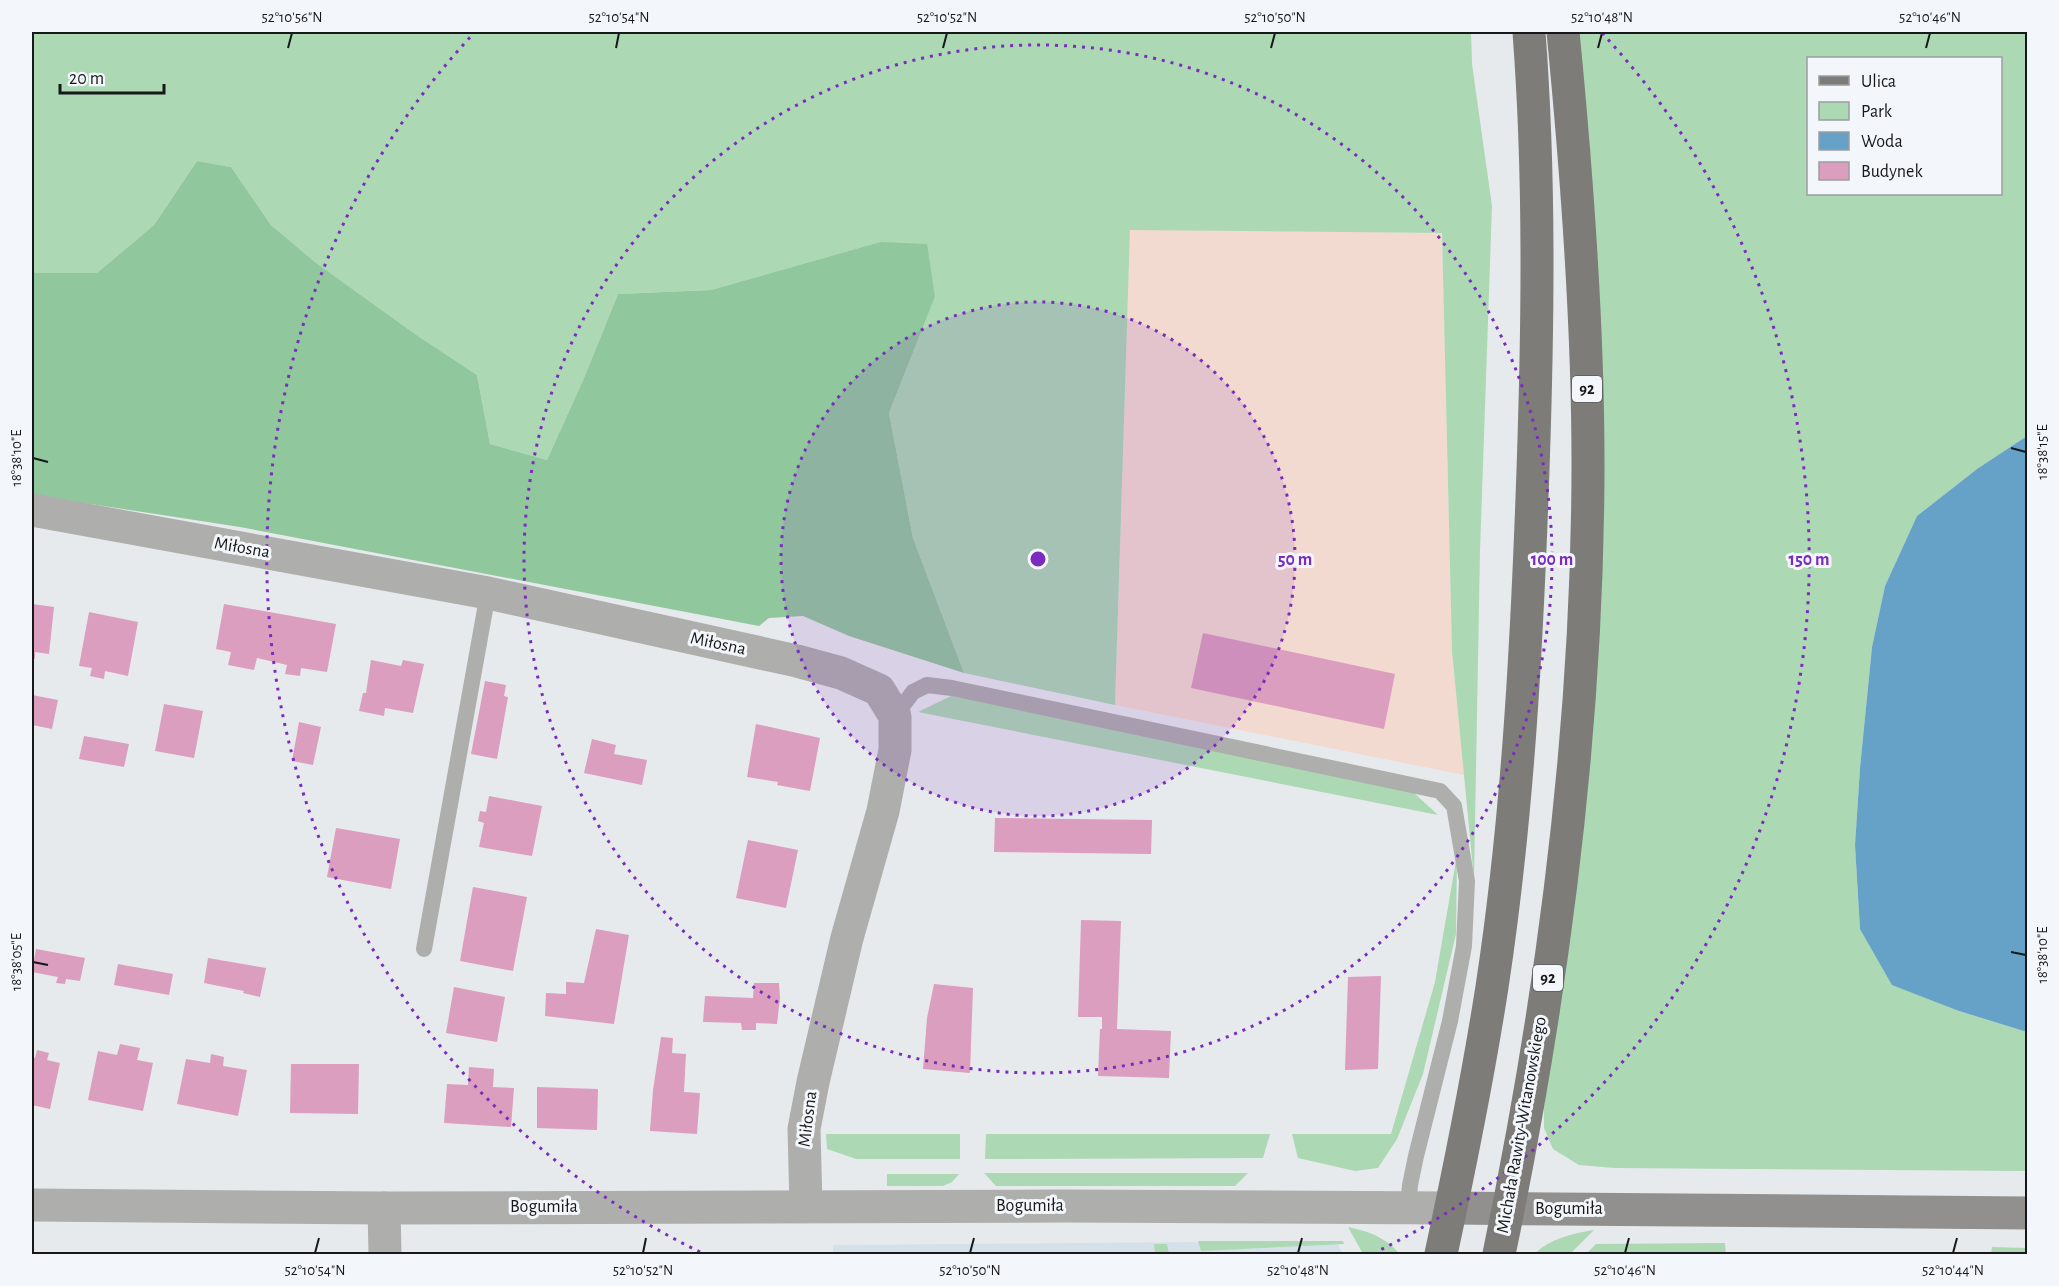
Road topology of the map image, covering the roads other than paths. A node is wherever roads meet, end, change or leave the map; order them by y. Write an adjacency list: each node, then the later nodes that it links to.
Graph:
1 (1528, 32): 11 (main road)
2 (1563, 32): 12 (main road, Michała Rawity-Witanowskiego / 92)
3 (32, 510): 4 (street, Miłosna)
4 (488, 593): 5 (street, Miłosna); 6 (lane)
5 (895, 716): 8 (street, Miłosna); 10 (lane)
6 (424, 949)
7 (32, 1205): 9 (street, Bogumiła)
8 (806, 1206): 9 (street, Bogumiła); 10 (street, Bogumiła)
9 (384, 1208): 14 (street)
10 (1408, 1208): 11 (street, Bogumiła)
11 (1451, 1208): 12 (main road, Bogumiła); 15 (main road)
12 (1508, 1209): 13 (main road, Bogumiła); 16 (main road, Michała Rawity-Witanowskiego / 92)
13 (2028, 1213)
14 (385, 1254)
15 (1442, 1254)
16 (1499, 1254)

